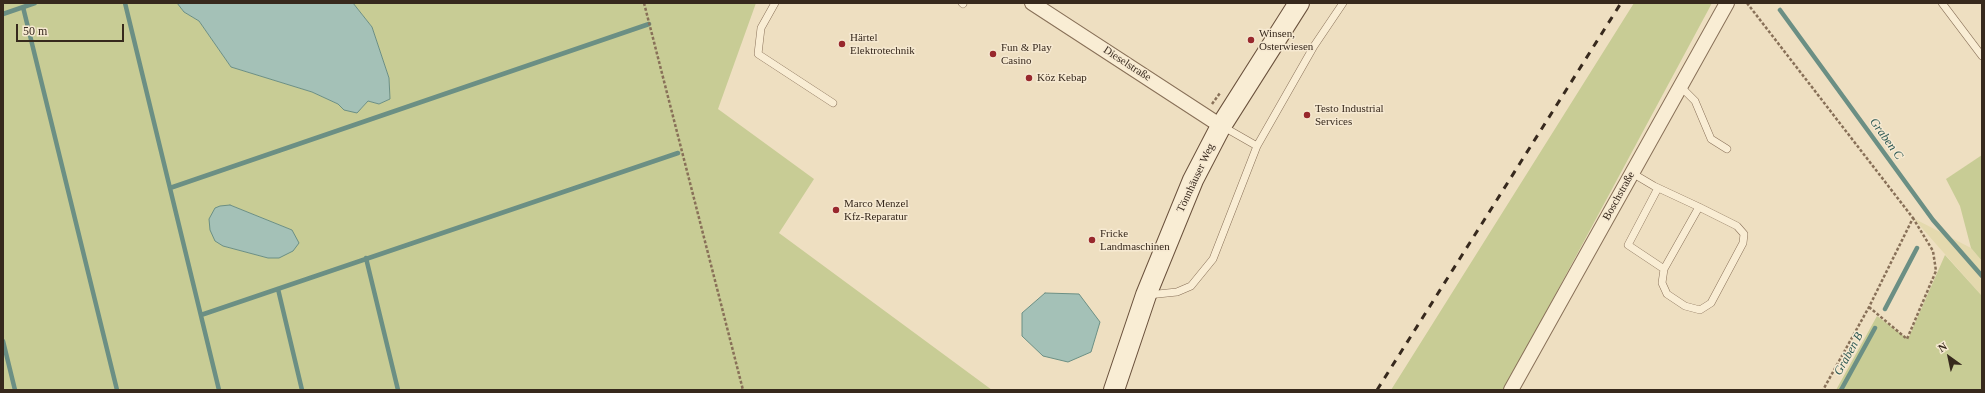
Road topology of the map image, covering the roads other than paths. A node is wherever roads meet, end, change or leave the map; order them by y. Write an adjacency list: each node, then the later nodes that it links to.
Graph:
1 (775, 3): 9 (lane)
2 (1032, 3): 10 (street, Dieselstraße)
3 (1298, 3): 10 (main road, Tönnhäuser Weg)
4 (1343, 3): 11 (lane)
5 (1727, 3): 8 (street, Boschstraße)
6 (1942, 3): 7 (lane)
7 (1982, 56)
8 (1680, 86): 12 (lane); 13 (street, Boschstraße)
9 (832, 104)
10 (1221, 126): 11 (lane); 17 (main road, Tönnhäuser Weg)
11 (1258, 146): 17 (lane)
12 (1727, 148)
13 (1632, 173): 14 (lane); 19 (street, Boschstraße)
14 (1658, 188): 15 (lane); 16 (lane)
15 (1699, 207): 16 (lane); 16 (lane)
16 (1664, 269)
17 (1146, 295): 18 (main road, Tönnhäuser Weg)
18 (1114, 390)
19 (1511, 390)

